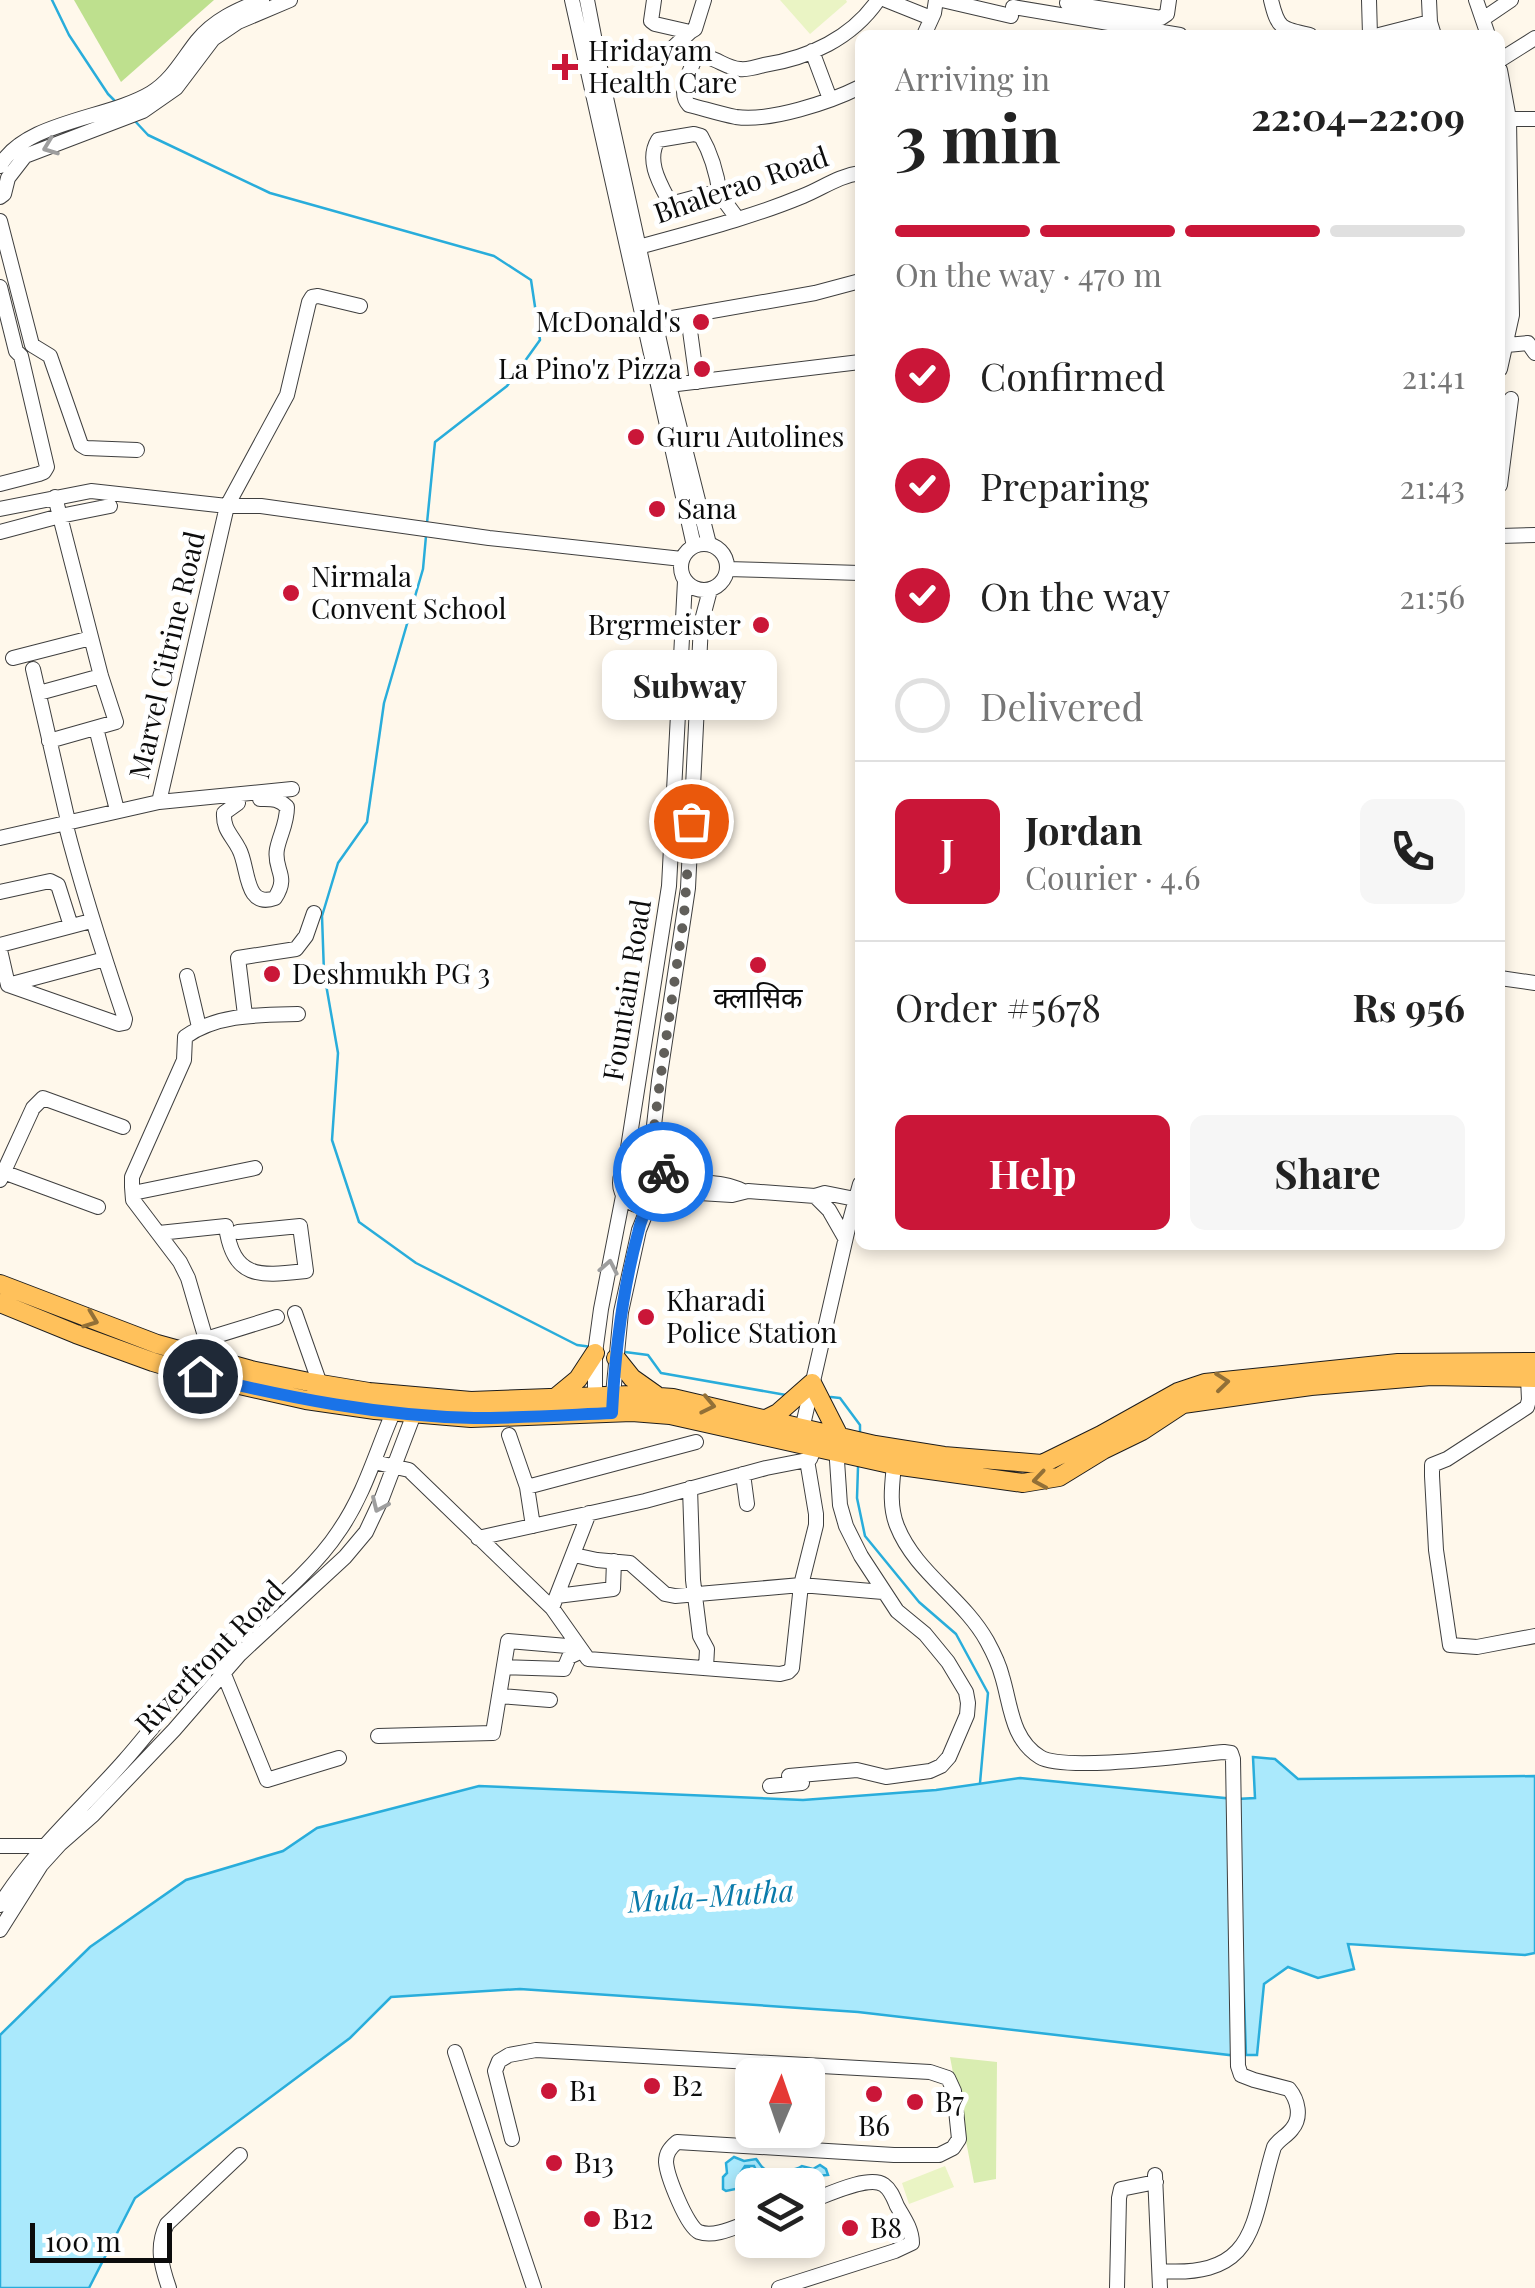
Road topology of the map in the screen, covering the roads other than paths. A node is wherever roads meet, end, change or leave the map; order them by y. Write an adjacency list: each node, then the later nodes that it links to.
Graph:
1 (262, 0): 34 (street)
2 (290, 0): 34 (street)
3 (572, 0): 71 (street)
4 (587, 0): 44 (street)
5 (654, 0): 26 (street)
6 (704, 0): 26 (street)
7 (878, 0): 28 (street)
8 (886, 0): 18 (street)
9 (939, 0): 17 (street); 18 (street)
10 (1170, 0): 16 (street)
11 (1270, 0): 23 (street)
12 (1369, 0): 24 (street)
13 (1429, 0): 20 (street)
14 (1476, 0): 19 (street)
15 (1511, 0): 19 (street)
16 (1066, 6): 17 (street); 22 (street)
17 (1013, 8)
18 (932, 18): 21 (street)
19 (1483, 19): 25 (street)
20 (1432, 28)
21 (926, 30)
22 (1160, 30)
23 (1286, 30)
24 (1370, 30)
25 (1486, 30)
26 (690, 32): 29 (street)
27 (1535, 38): 30 (street)
28 (812, 52): 33 (street); 33 (street)
29 (664, 56)
30 (1505, 57)
31 (855, 89): 33 (street)
32 (1505, 97): 36 (street)
33 (830, 99)
34 (138, 106): 35 (street)
35 (113, 116): 38 (street); 41 (street, one-way to 41)
36 (1509, 119): 37 (street); 50 (street)
37 (1535, 119)
38 (0, 166)
39 (855, 173): 42 (street, Bhalerao Road)
40 (719, 192): 40 (street); 42 (street)
41 (0, 196)
42 (736, 218): 44 (street, Bhalerao Road)
43 (0, 221): 59 (street)
44 (638, 247): 49 (street)
45 (855, 282): 48 (street)
46 (0, 287): 52 (street)
47 (360, 306): 65 (street, Marvel Citrine Road)
48 (688, 316): 49 (street); 55 (street)
49 (654, 320): 56 (street)
50 (1507, 345): 51 (street); 53 (street)
51 (1533, 345)
52 (8, 352): 60 (street)
53 (1505, 352)
54 (855, 363): 55 (street)
55 (697, 382): 56 (street)
56 (669, 386): 71 (street)
57 (1511, 399): 58 (street)
58 (1507, 433)
59 (137, 450)
60 (32, 476): 61 (street); 63 (street)
61 (0, 484)
62 (56, 497): 63 (street); 65 (street); 67 (street)
63 (38, 501): 66 (street)
64 (110, 506): 67 (street)
65 (227, 506): 72 (street); 86 (street, Marvel Citrine Road)
66 (0, 509)
67 (60, 516): 68 (street); 77 (street)
68 (0, 532)
69 (1505, 536): 70 (street)
70 (1535, 536)
71 (701, 545): 72 (street); 73 (street)
72 (682, 559): 75 (street, Fountain Road)
73 (728, 569): 74 (street); 76 (street)
74 (855, 573)
75 (685, 581): 76 (street); 106 (street, Fountain Road)
76 (710, 590): 103 (street, Fountain Road)
77 (92, 638): 78 (street); 80 (street)
78 (13, 658)
79 (33, 669): 81 (street)
80 (101, 676): 81 (street); 82 (street)
81 (38, 693): 83 (street)
82 (96, 728): 83 (street); 87 (street)
83 (50, 741): 88 (street)
84 (292, 789): 85 (street, Marvel Citrine Road)
85 (237, 799): 85 (street); 86 (street, Marvel Citrine Road)
86 (159, 802): 87 (street)
87 (117, 810): 88 (street)
88 (66, 822): 89 (street); 92 (street)
89 (0, 838)
90 (0, 892): 93 (street)
91 (314, 913): 101 (street)
92 (91, 921): 93 (street); 95 (street)
93 (71, 926): 94 (street)
94 (0, 948): 99 (street)
95 (104, 959): 99 (street); 99 (street)
96 (187, 976): 102 (street)
97 (1505, 979): 98 (street)
98 (1535, 983)
99 (8, 985)
100 (298, 1014): 101 (street)
101 (245, 1015): 102 (street)
102 (199, 1027): 112 (street)
103 (654, 1125): 105 (street, Fountain Road); 110 (street)
104 (123, 1126): 109 (street)
105 (650, 1160): 106 (street); 108 (street)
106 (625, 1167): 113 (street, Fountain Road)
107 (255, 1168): 112 (street)
108 (665, 1174): 110 (street); 116 (street)
109 (2, 1176): 118 (street)
110 (706, 1182): 111 (street)
111 (743, 1191): 115 (street); 116 (street)
112 (132, 1193): 120 (street)
113 (623, 1196): 116 (street); 126 (street, Fountain Road, one-way to 113)
114 (855, 1196): 115 (street)
115 (819, 1199): 121 (street)
116 (656, 1200): 128 (street)
117 (855, 1200): 121 (street)
118 (98, 1207)
119 (238, 1232): 120 (street)
120 (158, 1233): 127 (street)
121 (845, 1238): 131 (street)
122 (0, 1284): 127 (main road, one-way to 127)
123 (0, 1303): 135 (main road)
124 (295, 1313): 132 (street)
125 (277, 1317): 127 (street)
126 (596, 1347): 134 (main road); 136 (street, Fountain Road)
127 (205, 1348): 132 (main road)
128 (616, 1351): 133 (main road); 136 (street)
129 (1533, 1373): 130 (main road); 158 (street)
130 (1367, 1374): 141 (main road, one-way to 130); 144 (main road, one-way to 144)
131 (812, 1383): 137 (main road); 140 (street); 141 (main road)
132 (320, 1384): 135 (main road)
133 (659, 1397): 136 (main road); 137 (main road, one-way to 137)
134 (555, 1398): 135 (main road); 136 (main road)
135 (407, 1405): 136 (main road); 142 (street, Riverfront Road); 143 (street, Riverfront Road)
136 (603, 1405): 140 (main road)
137 (768, 1418): 140 (main road)
138 (509, 1434): 146 (street)
139 (696, 1442): 146 (street)
140 (806, 1444): 141 (main road); 145 (street); 154 (street)
141 (856, 1448): 144 (main road); 155 (street)
142 (374, 1462): 143 (street); 172 (street, Riverfront Road)
143 (393, 1465): 151 (street); 162 (street, Riverfront Road, one-way to 162)
144 (894, 1465): 180 (street)
145 (744, 1474): 147 (street); 148 (street)
146 (527, 1487): 150 (street)
147 (690, 1488): 149 (street); 156 (street)
148 (747, 1504)
149 (590, 1514): 150 (street); 152 (street)
150 (533, 1526): 151 (street)
151 (478, 1538): 157 (street)
152 (574, 1555): 153 (street); 157 (street)
153 (614, 1561): 156 (street); 157 (street)
154 (801, 1585): 155 (street); 156 (street); 161 (street)
155 (883, 1592): 167 (street)
156 (695, 1595): 161 (street)
157 (554, 1602): 159 (street)
158 (1535, 1636)
159 (580, 1649): 160 (street); 160 (street); 161 (street)
160 (504, 1668): 163 (street)
161 (706, 1668)
162 (223, 1672): 166 (street); 170 (street, Riverfront Road)
163 (500, 1696): 164 (street); 165 (street)
164 (550, 1700)
165 (378, 1736)
166 (339, 1758)
167 (877, 1775): 168 (street); 169 (street)
168 (789, 1776)
169 (770, 1786)
170 (60, 1844): 172 (street); 174 (street, Riverfront Road)
171 (0, 1846): 172 (street)
172 (42, 1846): 173 (street, Riverfront Road)
173 (0, 1905)
174 (0, 1930)
175 (455, 2052): 182 (street)
176 (512, 2138): 179 (street)
177 (240, 2155): 181 (street)
178 (825, 2196): 183 (street)
179 (735, 2227)
180 (1160, 2271): 184 (street); 185 (street)
181 (169, 2288)
182 (534, 2288)
183 (779, 2288)
184 (1117, 2288)
185 (1160, 2288)

